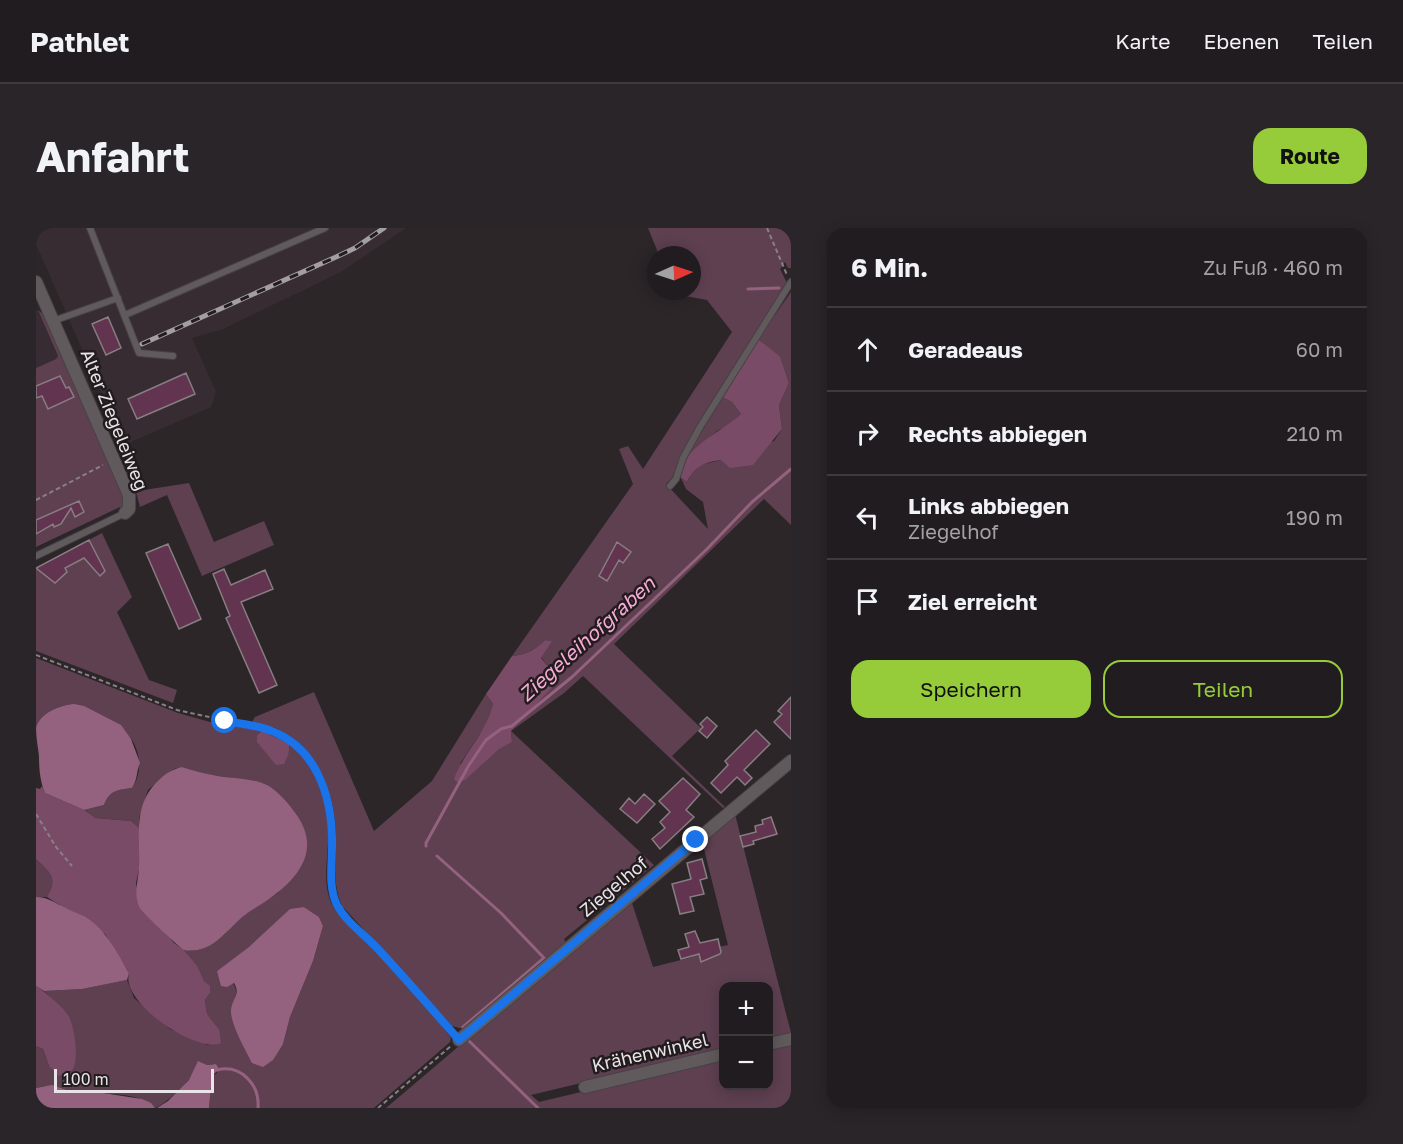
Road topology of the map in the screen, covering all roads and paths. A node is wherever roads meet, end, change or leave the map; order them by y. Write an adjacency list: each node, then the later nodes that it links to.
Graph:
1 (90, 228): 6 (lane)
2 (325, 228): 7 (lane)
3 (767, 228): 5 (path)
4 (36, 282): 8 (street, Alter Ziegeleiweg)
5 (791, 283): 11 (lane)
6 (118, 298): 7 (lane); 8 (lane)
7 (125, 315): 9 (lane)
8 (54, 321): 10 (street, Alter Ziegeleiweg)
9 (173, 356)
10 (114, 460): 12 (path); 13 (street, Alter Ziegeleiweg)
11 (670, 486)
12 (36, 501)
13 (126, 513): 14 (lane, Alter Ziegeleiweg)
14 (36, 556)
15 (36, 655): 20 (path)
16 (791, 761): 20 (street, Ziegelhof)
17 (36, 814): 18 (path)
18 (72, 866)
19 (791, 1039): 21 (street)
20 (459, 1040): 24 (path)
21 (773, 1043)
22 (719, 1055): 23 (street, Krähenwinkel)
23 (585, 1087)
24 (378, 1108)

